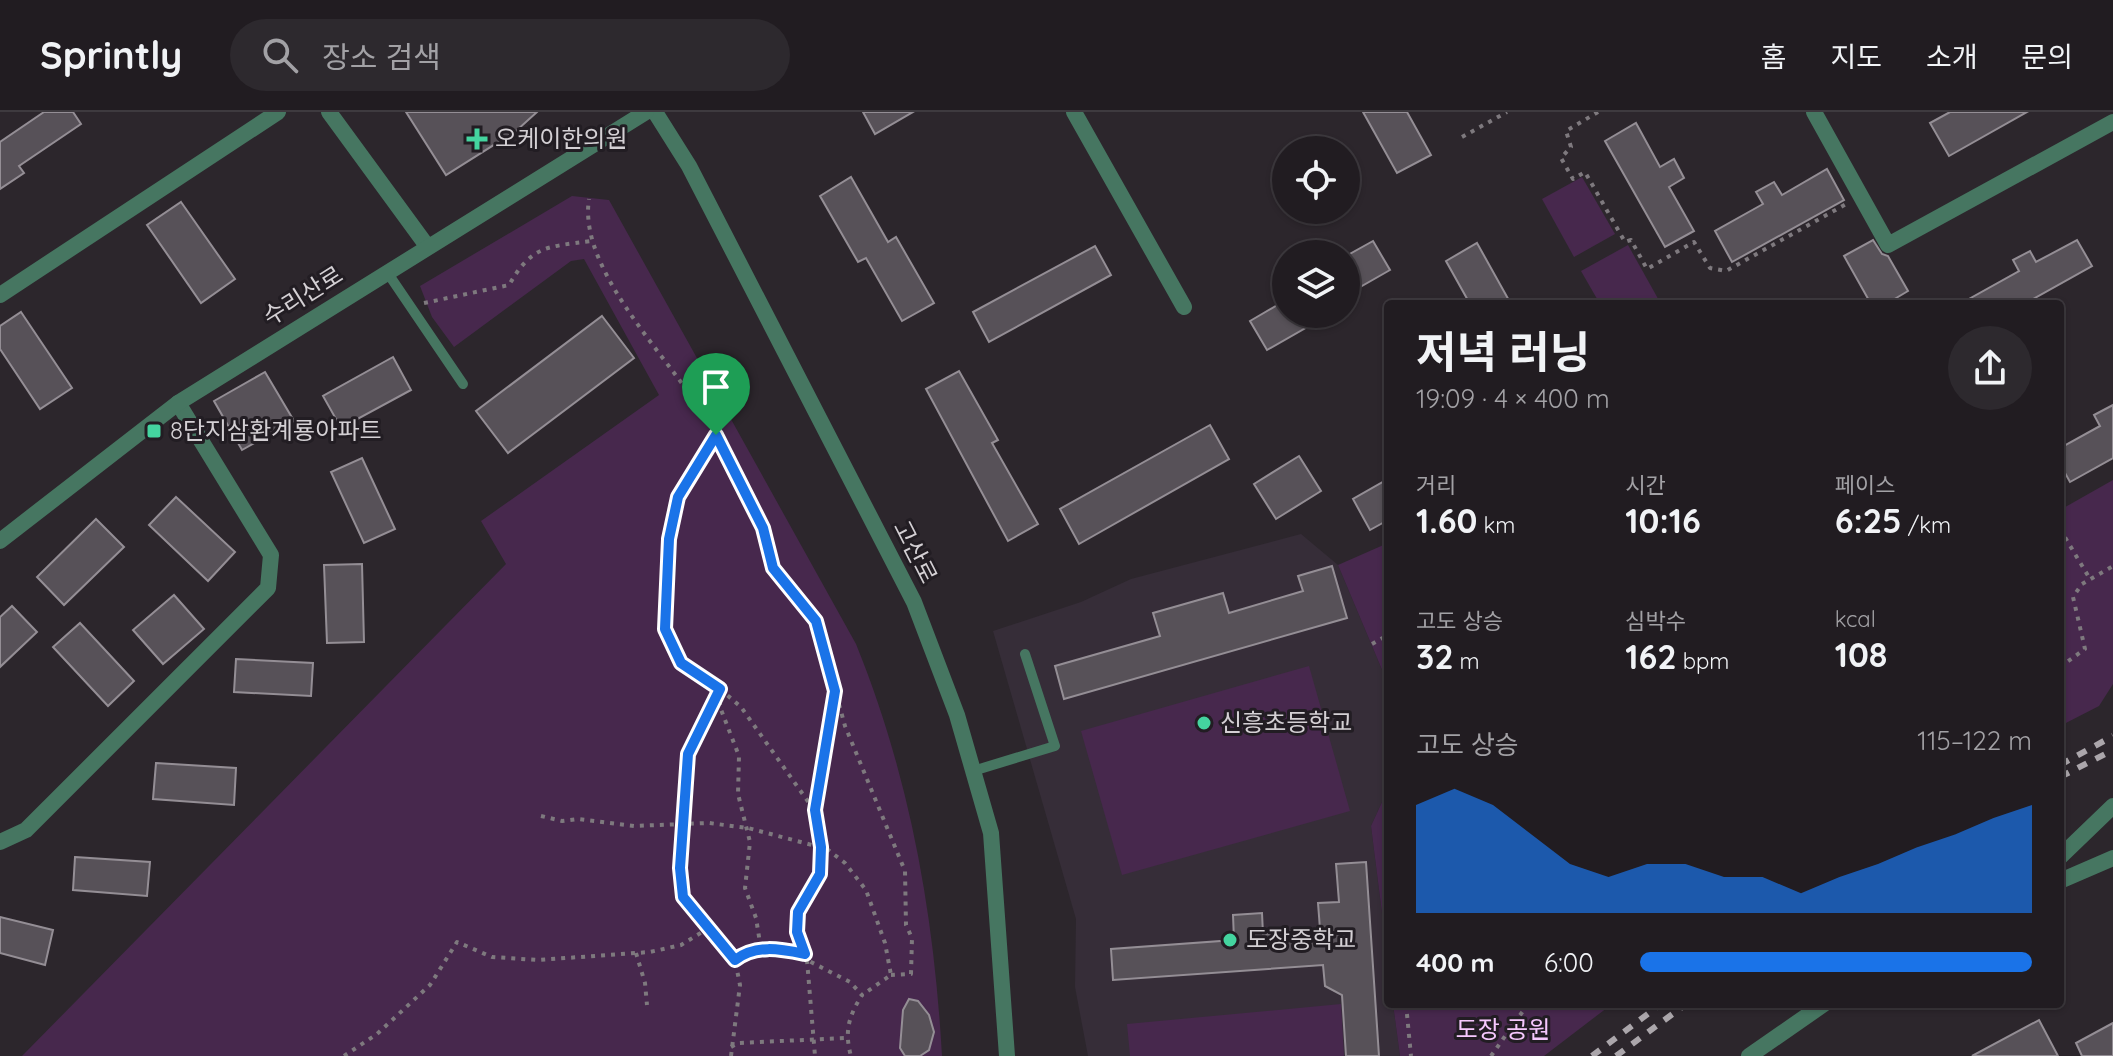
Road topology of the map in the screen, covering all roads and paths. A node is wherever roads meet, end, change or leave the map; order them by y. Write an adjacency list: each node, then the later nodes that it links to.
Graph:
1 (278, 112): 16 (street)
2 (329, 112): 14 (street)
3 (646, 112): 14 (street, 수리산로)
4 (655, 112): 32 (street, 고산로)
5 (1074, 112): 18 (street)
6 (1598, 112): 11 (path)
7 (1814, 112): 11 (street)
8 (1504, 113): 10 (path)
9 (2113, 122): 11 (street)
10 (1462, 137)
11 (1860, 196)
12 (589, 199): 13 (path)
13 (592, 241): 17 (path); 21 (path)
14 (427, 246): 15 (street, 수리산로)
15 (387, 272): 17 (lane); 20 (street, 수리산로)
16 (0, 295)
17 (410, 306): 19 (lane)
18 (1184, 307)
19 (463, 384)
20 (178, 403): 23 (street, 수리산로); 38 (street)
21 (716, 435): 30 (path); 31 (path)
22 (2064, 536): 25 (path)
23 (0, 541)
24 (2113, 566): 25 (path)
25 (2090, 579): 29 (path)
26 (1384, 637): 27 (path)
27 (1372, 644)
28 (1025, 654): 32 (lane)
29 (2064, 664)
30 (720, 689): 34 (path); 36 (path); 37 (path)
31 (835, 691): 34 (path); 48 (path)
32 (973, 771): 61 (street, 고산로)
33 (2113, 806): 40 (street)
34 (815, 810): 39 (path)
35 (541, 816): 36 (path)
36 (684, 826): 37 (path); 43 (path)
37 (748, 828): 39 (path); 44 (path)
38 (0, 842)
39 (821, 847): 46 (path); 48 (path)
40 (2064, 853)
41 (2113, 858): 42 (street)
42 (2064, 879)
43 (707, 929): 45 (path); 47 (path)
44 (761, 949): 46 (path); 47 (path)
45 (636, 953): 50 (path); 57 (path)
46 (806, 957): 49 (path); 55 (path)
47 (735, 960): 56 (path)
48 (891, 975): 49 (path)
49 (862, 995): 54 (path)
50 (647, 1005)
51 (1406, 1008): 62 (path)
52 (1525, 1008): 63 (path)
53 (1818, 1008): 64 (street)
54 (846, 1038): 55 (path); 60 (path)
55 (815, 1041): 56 (path); 59 (path)
56 (731, 1047): 58 (path)
57 (344, 1056)
58 (731, 1056)
59 (815, 1056)
60 (851, 1056)
61 (1007, 1056)
62 (1411, 1056)
63 (1491, 1056)
64 (1749, 1056)

